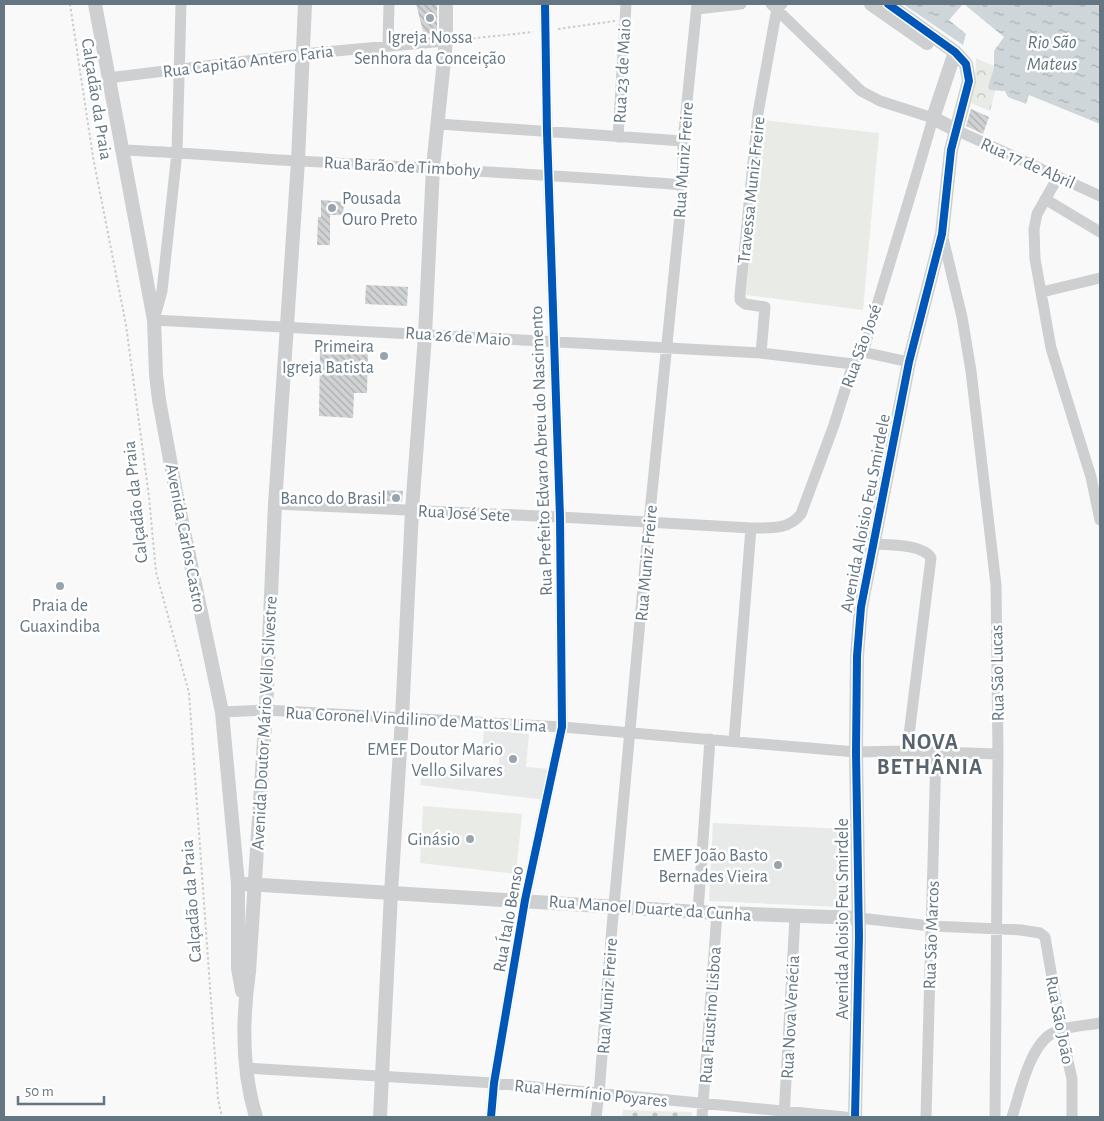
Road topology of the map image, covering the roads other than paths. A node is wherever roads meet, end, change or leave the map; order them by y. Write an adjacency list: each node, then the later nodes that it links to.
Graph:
1 (95, 4): 18 (street)
2 (181, 4): 17 (street, Avenida Carlos Castro)
3 (305, 4): 15 (street, Avenida Doutor Mário Vello Silvestre)
4 (389, 4): 14 (street)
5 (446, 4): 13 (street)
6 (545, 4): 22 (street, Rua Prefeito Edvaro Abreu do Nascimento)
7 (626, 4): 23 (street, Rua 23 de Maio)
8 (741, 4): 12 (street)
9 (870, 4): 16 (street)
10 (888, 4): 16 (street)
11 (777, 5): 19 (street); 44 (street, Travessa Muniz Freire)
12 (697, 6): 24 (street, Rua Muniz Freire)
13 (446, 41): 14 (street, Rua Capitão Antero Faria); 20 (street)
14 (388, 45): 15 (street, Rua Capitão Antero Faria)
15 (302, 54): 17 (street, Rua Capitão Antero Faria); 27 (street, Avenida Doutor Mário Vello Silvestre)
16 (958, 59): 19 (street); 21 (street)
17 (179, 69): 18 (street, Rua Capitão Antero Faria); 26 (street, Avenida Carlos Castro)
18 (108, 78): 25 (street)
19 (933, 118): 21 (street); 43 (street, Rua São José)
20 (439, 124): 22 (street); 28 (street)
21 (956, 130): 30 (street, Rua 17 de Abril); 35 (street, Avenida Aloisio Feu Smirdele)
22 (547, 132): 23 (street); 29 (street, Rua Prefeito Edvaro Abreu do Nascimento)
23 (618, 137): 24 (street)
24 (683, 141): 31 (street, Rua Muniz Freire)
25 (121, 150): 26 (street, Rua Barão de Timbohy); 38 (street)
26 (177, 152): 27 (street, Rua Barão de Timbohy); 38 (street, Avenida Carlos Castro)
27 (298, 161): 28 (street, Rua Barão de Timbohy); 39 (street, Avenida Doutor Mário Vello Silvestre)
28 (434, 167): 29 (street, Rua Barão de Timbohy); 40 (street)
29 (548, 174): 31 (street, Rua Barão de Timbohy); 41 (street, Rua Prefeito Edvaro Abreu do Nascimento)
30 (1058, 177): 32 (street, Rua 17 de Abril); 33 (street)
31 (683, 185): 42 (street, Rua Muniz Freire)
32 (1100, 196)
33 (1046, 199): 34 (street, Rua 17 de Abril); 37 (street)
34 (1100, 232)
35 (942, 234): 45 (street, Avenida Aloisio Feu Smirdele); 66 (street, Rua São Lucas)
36 (1100, 278): 37 (street)
37 (1042, 292): 47 (street)
38 (154, 320): 39 (street, Rua 26 de Maio); 57 (street, Avenida Carlos Castro)
39 (287, 328): 40 (street, Rua 26 de Maio); 48 (street, Avenida Doutor Mário Vello Silvestre)
40 (425, 335): 41 (street, Rua 26 de Maio); 49 (street)
41 (553, 342): 42 (street, Rua 26 de Maio); 50 (street, Rua Prefeito Edvaro Abreu do Nascimento)
42 (667, 349): 44 (street, Rua 26 de Maio); 52 (street, Rua Muniz Freire)
43 (863, 352): 45 (street); 46 (street, Rua São José)
44 (761, 353): 46 (street, Rua 26 de Maio)
45 (909, 362): 55 (street, Avenida Aloisio Feu Smirdele)
46 (853, 364): 54 (street, Rua São José)
47 (1095, 475): 51 (street)
48 (274, 504): 49 (street, Rua José Sete); 56 (street, Avenida Doutor Mário Vello Silvestre)
49 (412, 510): 50 (street, Rua José Sete); 58 (street)
50 (560, 518): 52 (street, Rua José Sete); 59 (street, Rua Prefeito Edvaro Abreu do Nascimento)
51 (1100, 520)
52 (649, 522): 53 (street, Rua José Sete); 60 (street, Rua Muniz Freire)
53 (751, 528): 54 (street, Rua José Sete); 62 (street)
54 (774, 528)
55 (872, 544): 63 (street); 64 (street, Avenida Aloisio Feu Smirdele)
56 (266, 710): 57 (street, Rua Coronel Vindilino de Mattos Lima); 58 (street, Rua Coronel Vindilino de Mattos Lima); 68 (street, Avenida Doutor Mário Vello Silvestre)
57 (222, 712): 67 (street, Avenida Carlos Castro)
58 (402, 718): 59 (street, Rua Coronel Vindilino de Mattos Lima); 69 (street)
59 (562, 727): 60 (street, Rua Coronel Vindilino de Mattos Lima); 70 (street, Rua Ítalo Benso)
60 (631, 732): 61 (street, Rua Coronel Vindilino de Mattos Lima); 71 (street, Rua Muniz Freire)
61 (710, 739): 62 (street, Rua Coronel Vindilino de Mattos Lima); 72 (street)
62 (734, 741): 64 (street, Rua Coronel Vindilino de Mattos Lima)
63 (907, 751): 64 (street, Rua Coronel Vindilino de Mattos Lima); 65 (street, Rua Coronel Vindilino de Mattos Lima)
64 (856, 752): 75 (street, Avenida Aloisio Feu Smirdele)
65 (936, 752): 66 (street, Rua Coronel Vindilino de Mattos Lima); 76 (street, Rua São Marcos)
66 (998, 754): 77 (street, Rua São Lucas)
67 (238, 884): 68 (street, Rua Manoel Duarte da Cunha); 79 (street, Avenida Carlos Castro)
68 (254, 884): 69 (street, Rua Manoel Duarte da Cunha); 79 (street, Avenida Doutor Mário Vello Silvestre)
69 (391, 893): 70 (street, Rua Manoel Duarte da Cunha); 83 (street)
70 (525, 900): 71 (street, Rua Manoel Duarte da Cunha); 84 (street, Rua Ítalo Benso)
71 (614, 907): 72 (street, Rua Manoel Duarte da Cunha); 85 (street, Rua Muniz Freire)
72 (698, 912): 73 (street, Rua Manoel Duarte da Cunha)
73 (717, 913): 74 (street, Rua Manoel Duarte da Cunha); 86 (street, Rua Faustino Lisboa)
74 (796, 917): 75 (street, Rua Manoel Duarte da Cunha); 87 (street, Rua Nova Venécia)
75 (859, 918): 76 (street, Rua Manoel Duarte da Cunha); 94 (street, Avenida Aloisio Feu Smirdele)
76 (932, 926): 77 (street, Rua Manoel Duarte da Cunha); 95 (street, Rua São Marcos)
77 (997, 930): 78 (street, Rua Manoel Duarte da Cunha); 96 (street, Rua São Lucas)
78 (1032, 932): 81 (street, Rua São João)
79 (244, 1007): 82 (street, Avenida Doutor Mário Vello Silvestre)
80 (1100, 1023): 81 (street)
81 (1061, 1030): 97 (street); 98 (street, Rua São João)
82 (246, 1068): 83 (street, Rua Hermínio Poyares); 88 (street, Avenida Doutor Mário Vello Silvestre)
83 (382, 1075): 84 (street, Rua Hermínio Poyares); 89 (street)
84 (494, 1083): 85 (street, Rua Hermínio Poyares); 90 (street, Rua Ítalo Benso)
85 (599, 1094): 86 (street, Rua Hermínio Poyares); 91 (street, Rua Muniz Freire)
86 (703, 1104): 87 (street, Rua Hermínio Poyares); 92 (street, Rua Faustino Lisboa)
87 (785, 1114): 93 (street, Rua Hermínio Poyares)
88 (256, 1117)
89 (380, 1117)
90 (491, 1117)
91 (596, 1117)
92 (702, 1117)
93 (845, 1117)
94 (855, 1117)
95 (926, 1117)
96 (995, 1117)
97 (1012, 1117)
98 (1072, 1117)

